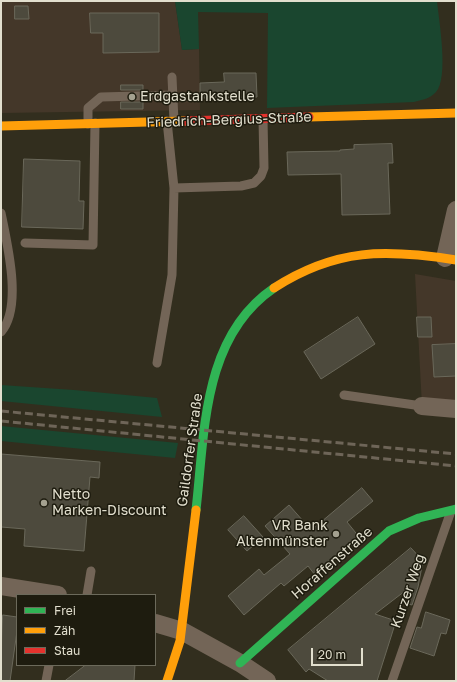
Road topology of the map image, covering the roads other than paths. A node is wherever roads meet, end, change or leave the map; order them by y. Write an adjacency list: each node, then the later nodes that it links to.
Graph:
1 (172, 77): 2 (lane)
2 (173, 95): 5 (lane); 6 (lane)
3 (456, 113): 4 (street, Friedrich-Bergius-Straße)
4 (263, 119): 5 (street, Friedrich-Bergius-Straße); 8 (lane)
5 (171, 121): 6 (street, Friedrich-Bergius-Straße); 8 (lane)
6 (91, 123): 7 (street, Friedrich-Bergius-Straße); 11 (lane)
7 (1, 126)
8 (174, 188): 14 (lane)
9 (456, 210): 12 (street)
10 (1, 213): 13 (lane)
11 (25, 243)
12 (451, 259): 24 (street, Gaildorfer Straße)
13 (1, 332)
14 (157, 363)
15 (344, 395): 16 (lane)
16 (422, 406): 17 (street)
17 (456, 409)
18 (454, 509): 25 (street, Horaffenstraße); 30 (lane, Kurzer Weg)
19 (91, 570): 22 (lane)
20 (1, 586): 21 (street)
21 (52, 594)
22 (87, 594)
23 (156, 623): 24 (street)
24 (182, 631): 25 (street); 28 (street, Gaildorfer Straße)
25 (240, 663): 29 (street)
26 (49, 666): 27 (lane)
27 (46, 681)
28 (167, 681)
29 (267, 681)
30 (392, 681)

